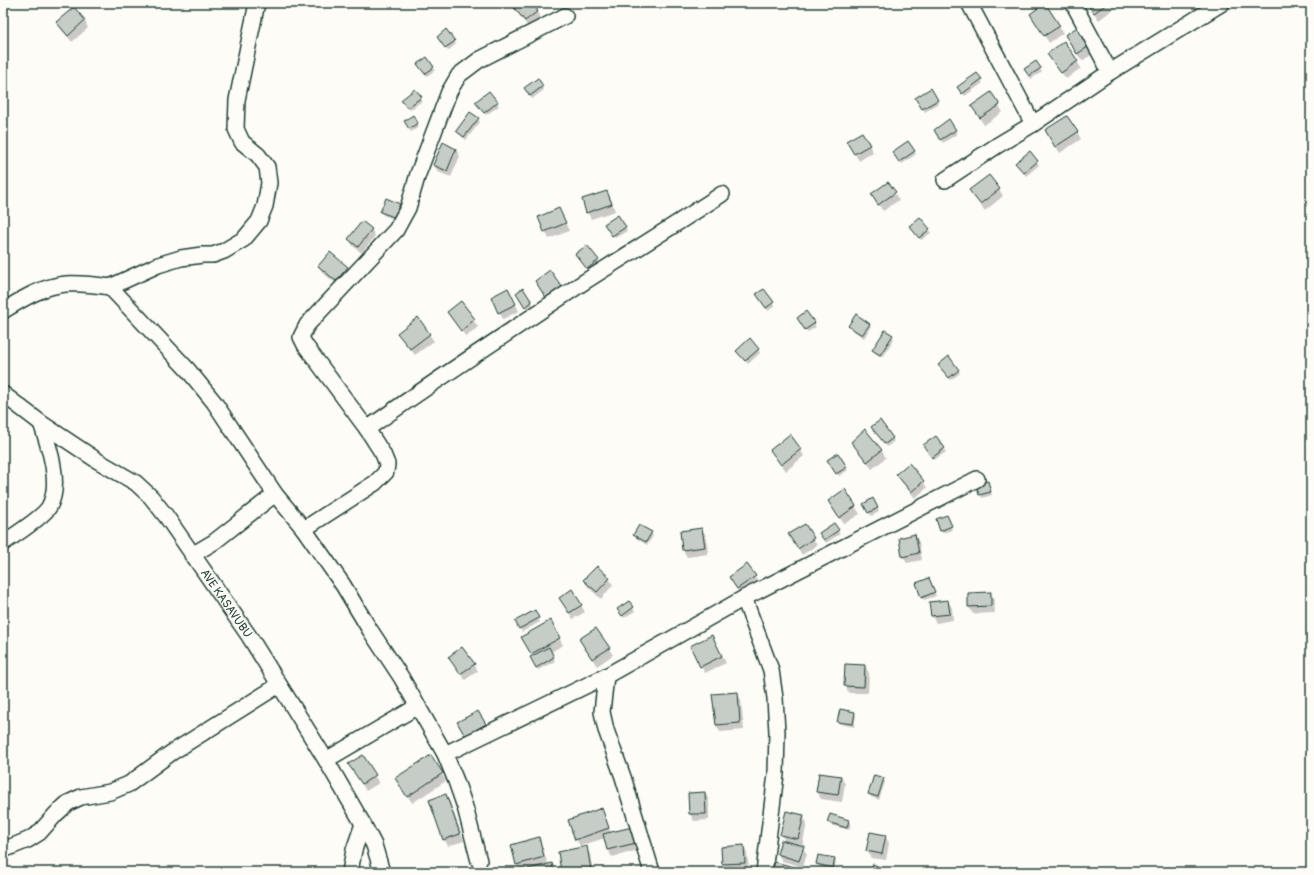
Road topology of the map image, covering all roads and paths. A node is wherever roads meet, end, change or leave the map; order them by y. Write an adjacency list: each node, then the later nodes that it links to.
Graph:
1 (257, 3): 10 (street)
2 (969, 3): 7 (street)
3 (1073, 3): 6 (street)
4 (1222, 3): 6 (street)
5 (565, 16): 14 (street)
6 (1110, 72): 7 (street)
7 (1033, 124): 8 (street)
8 (945, 180)
9 (722, 194): 14 (street)
10 (110, 287): 11 (street); 16 (street)
11 (3, 311)
12 (3, 394): 13 (street, AVE KASAVUBU)
13 (41, 423): 18 (street); 19 (street, AVE KASAVUBU)
14 (367, 429): 17 (street)
15 (977, 479): 20 (street)
16 (275, 494): 17 (street); 19 (street)
17 (304, 529): 23 (street)
18 (3, 543)
19 (192, 555): 22 (street, AVE KASAVUBU)
20 (744, 598): 21 (street); 32 (street)
21 (606, 676): 24 (street); 31 (street)
22 (279, 685): 25 (street, AVE KASAVUBU); 27 (street)
23 (418, 706): 24 (street); 25 (street)
24 (445, 754): 28 (street)
25 (326, 760): 26 (street, AVE KASAVUBU)
26 (363, 824): 29 (street); 30 (street, AVE KASAVUBU)
27 (3, 850)
28 (479, 861)
29 (350, 872)
30 (382, 872)
31 (652, 872)
32 (764, 872)

